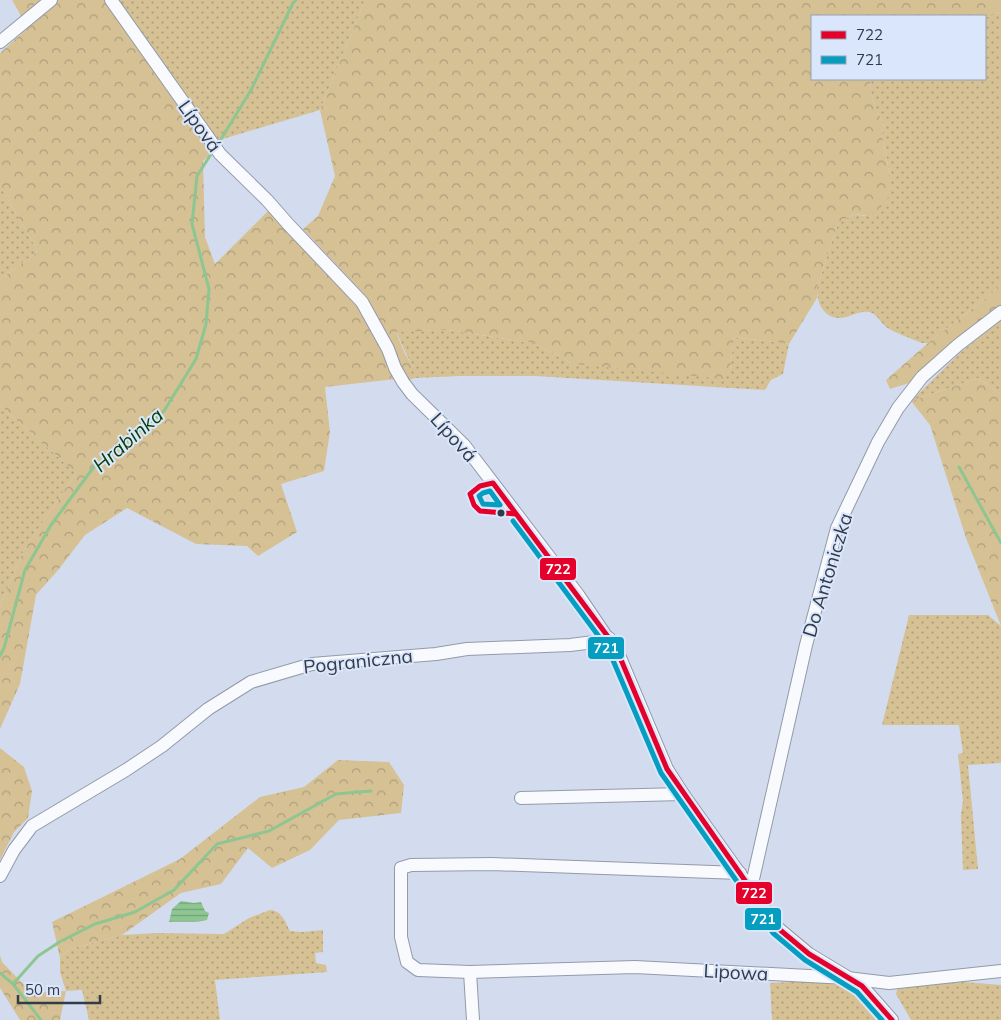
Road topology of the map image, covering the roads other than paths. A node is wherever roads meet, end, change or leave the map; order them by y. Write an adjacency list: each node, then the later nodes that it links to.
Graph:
1 (52, 0): 3 (street)
2 (111, 0): 5 (street, Lípová)
3 (0, 42)
4 (1001, 312): 10 (street, Do Antoniczka)
5 (609, 638): 6 (street, Lípová); 9 (street, Pograniczna)
6 (683, 794): 7 (street); 8 (street, Lípová)
7 (520, 798)
8 (740, 873): 10 (street, Lípová); 12 (street, Lipowa)
9 (0, 876)
10 (751, 888): 13 (street, Lípová)
11 (1001, 971): 13 (street, Lipowa)
12 (470, 972): 13 (street, Lipowa); 14 (street)
13 (846, 978): 15 (street, Lípová)
14 (473, 1020)
15 (892, 1020)

